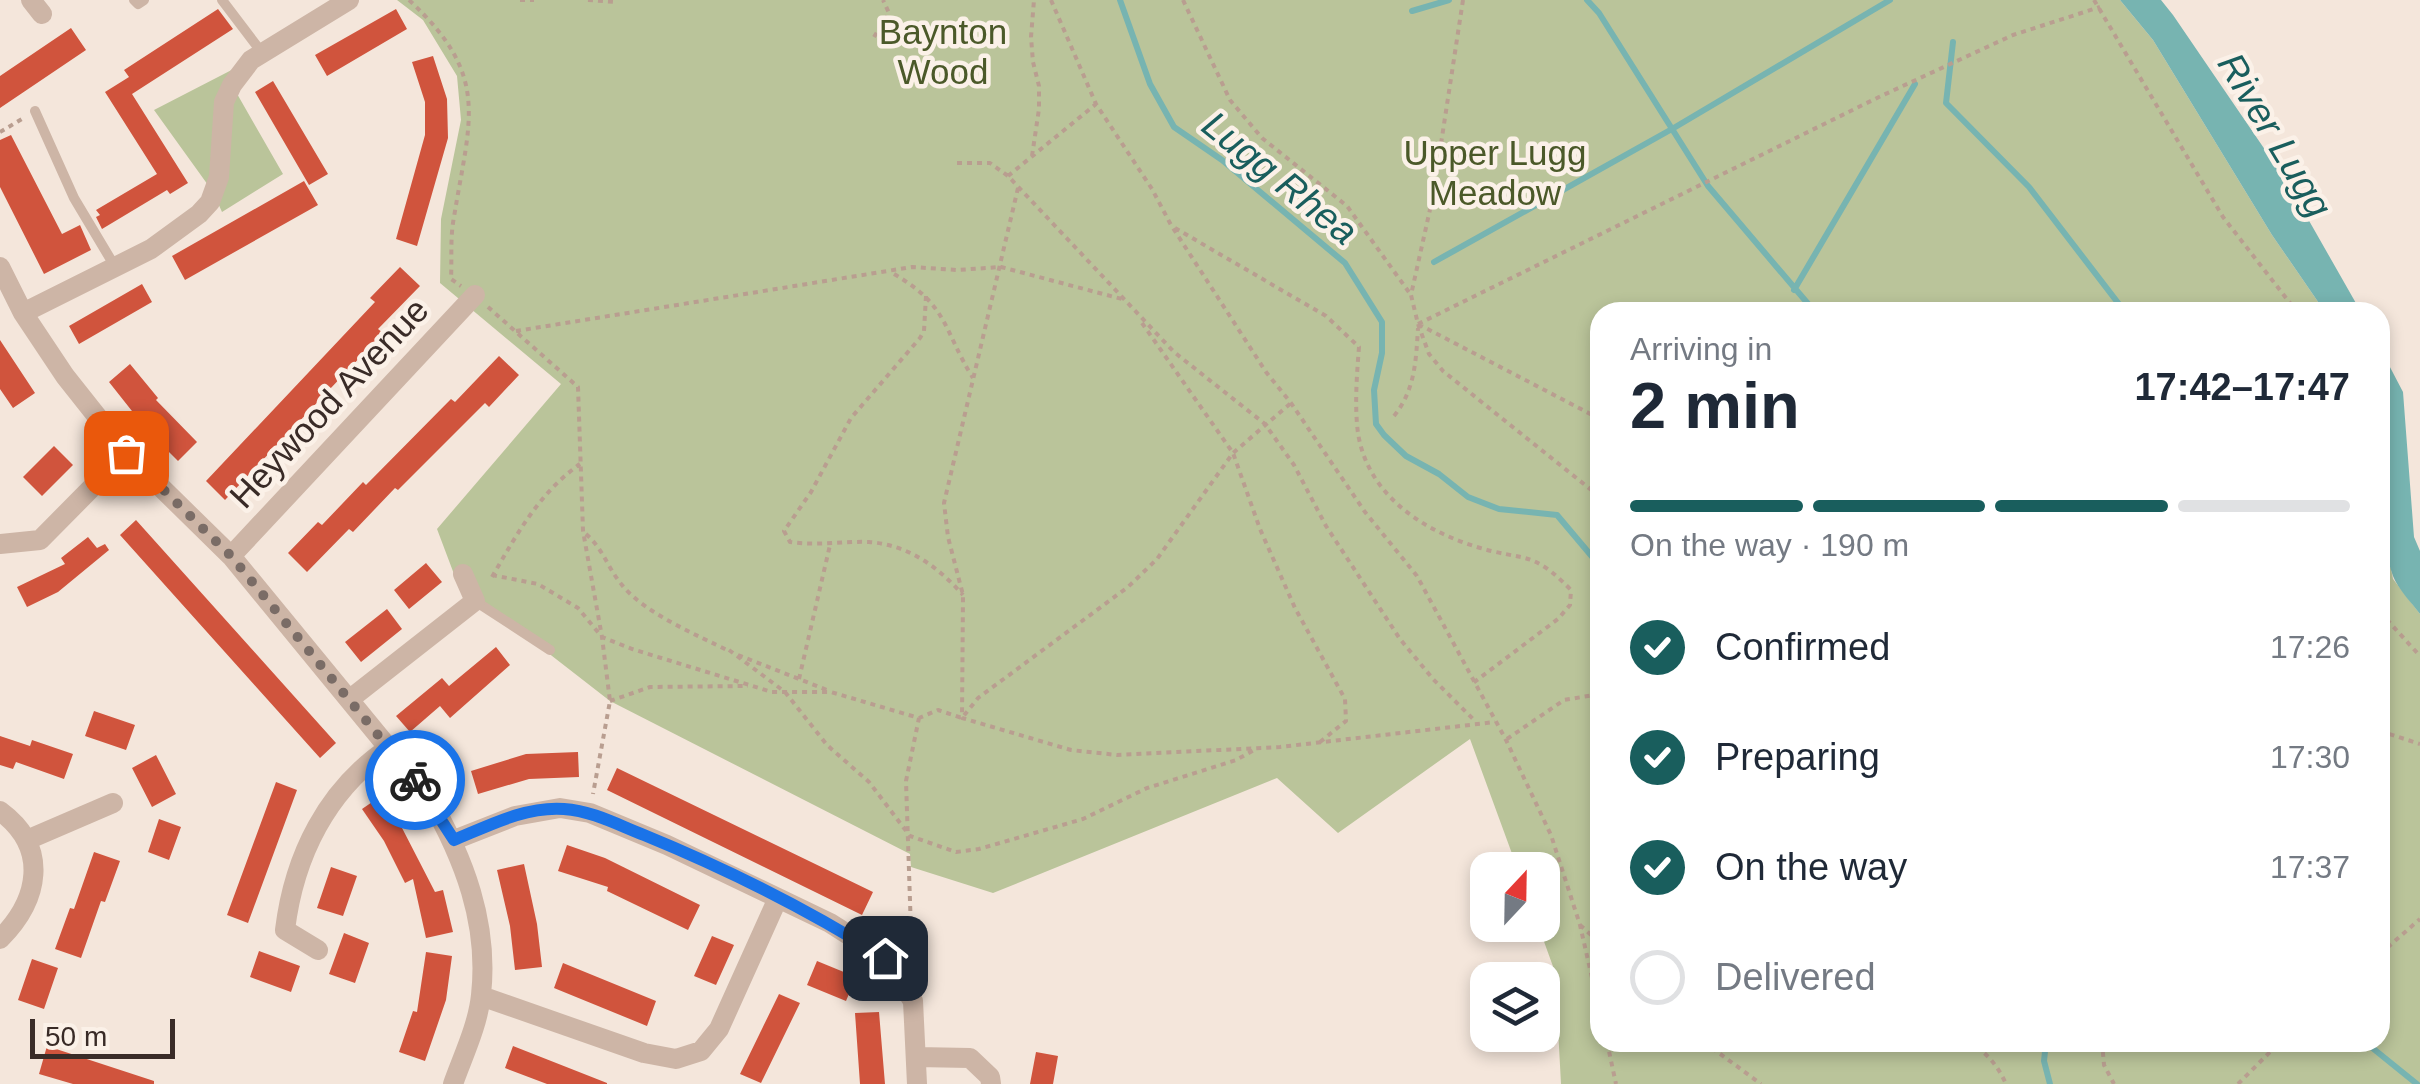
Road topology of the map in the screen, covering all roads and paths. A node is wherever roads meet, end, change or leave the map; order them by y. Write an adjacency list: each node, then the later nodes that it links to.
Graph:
1 (134, 0): 2 (lane)
2 (144, 0)
3 (222, 0): 18 (lane)
4 (350, 0): 18 (street)
5 (409, 0): 32 (path)
6 (520, 0): 7 (path)
7 (534, 0)
8 (588, 0): 15 (path)
9 (883, 0): 17 (path)
10 (1034, 0): 22 (path)
11 (1050, 0): 19 (path)
12 (1183, 0): 31 (path)
13 (1464, 0): 31 (path)
14 (2094, 0): 16 (path)
15 (616, 2)
16 (2100, 7): 35 (path); 38 (path)
17 (874, 37)
18 (263, 54): 27 (street)
19 (1096, 104): 22 (path); 26 (path)
20 (36, 111): 21 (path); 27 (lane)
21 (0, 132)
22 (1032, 156): 24 (path)
23 (957, 163): 24 (path)
24 (1008, 176): 25 (path)
25 (1018, 188): 29 (path); 34 (path)
26 (1172, 226): 41 (path); 63 (path)
27 (114, 265): 36 (street)
28 (0, 266): 36 (street)
29 (1001, 267): 30 (path); 34 (path); 40 (path)
30 (891, 272): 33 (path); 39 (path)
31 (1411, 294): 38 (path)
32 (475, 296): 39 (path); 52 (street, Heywood Avenue)
33 (926, 296): 40 (path); 51 (path)
34 (1122, 298): 37 (path)
35 (2289, 302)
36 (23, 313): 46 (street)
37 (1135, 313): 44 (path); 45 (path)
38 (1418, 324): 42 (path); 43 (path); 48 (path)
39 (514, 332): 47 (path)
40 (973, 378): 55 (path)
41 (1291, 403): 44 (path); 63 (path)
42 (1590, 415)
43 (1394, 416)
44 (1266, 424): 45 (path); 72 (path)
45 (1233, 452): 71 (path); 76 (path)
46 (126, 453): 50 (street); 52 (street)
47 (580, 464): 49 (path); 54 (path)
48 (1590, 489)
49 (583, 531): 58 (path); 60 (path)
50 (0, 544)
51 (830, 545): 55 (path); 62 (path)
52 (231, 556): 68 (street)
53 (463, 574): 56 (street)
54 (492, 575): 56 (path); 58 (path)
55 (963, 596): 71 (path)
56 (476, 601): 59 (lane); 68 (street)
57 (2390, 623): 61 (path)
58 (602, 636): 64 (path); 69 (path)
59 (550, 650)
60 (728, 650): 62 (path); 65 (path)
61 (2420, 656)
62 (799, 679): 66 (path)
63 (1473, 684): 73 (path)
64 (754, 686): 65 (path); 69 (path)
65 (786, 692): 66 (path); 83 (path)
66 (831, 692): 70 (path)
67 (1590, 696): 75 (path)
68 (350, 699): 78 (street)
69 (610, 701): 82 (path)
70 (919, 718): 71 (path); 83 (path)
71 (962, 718): 79 (path)
72 (1476, 722): 73 (path); 76 (path)
73 (1495, 722): 75 (path)
74 (2390, 734): 77 (path)
75 (1506, 740): 88 (path)
76 (1320, 742): 79 (path)
77 (2420, 744)
78 (390, 747): 85 (street); 92 (street)
79 (1259, 748): 83 (path)
80 (113, 803): 84 (street)
81 (0, 812): 84 (street)
82 (590, 813): 85 (street); 86 (street)
83 (910, 836): 93 (path)
84 (28, 840): 90 (street)
85 (454, 840): 95 (street)
86 (778, 898): 95 (street); 101 (street)
87 (2420, 918): 91 (path)
88 (1580, 925): 89 (path); 94 (path)
89 (1590, 934)
90 (0, 939)
91 (2390, 945)
92 (318, 950)
93 (912, 963)
94 (1590, 969)
95 (481, 996): 102 (street)
96 (1608, 1052): 105 (path)
97 (1718, 1052): 106 (path)
98 (1983, 1052): 107 (path)
99 (2103, 1052): 108 (path)
100 (2270, 1052): 109 (path)
101 (917, 1057): 103 (street); 104 (street)
102 (453, 1084)
103 (917, 1084)
104 (991, 1084)
105 (1616, 1084)
106 (1761, 1084)
107 (2006, 1084)
108 (2114, 1084)
109 (2238, 1084)

